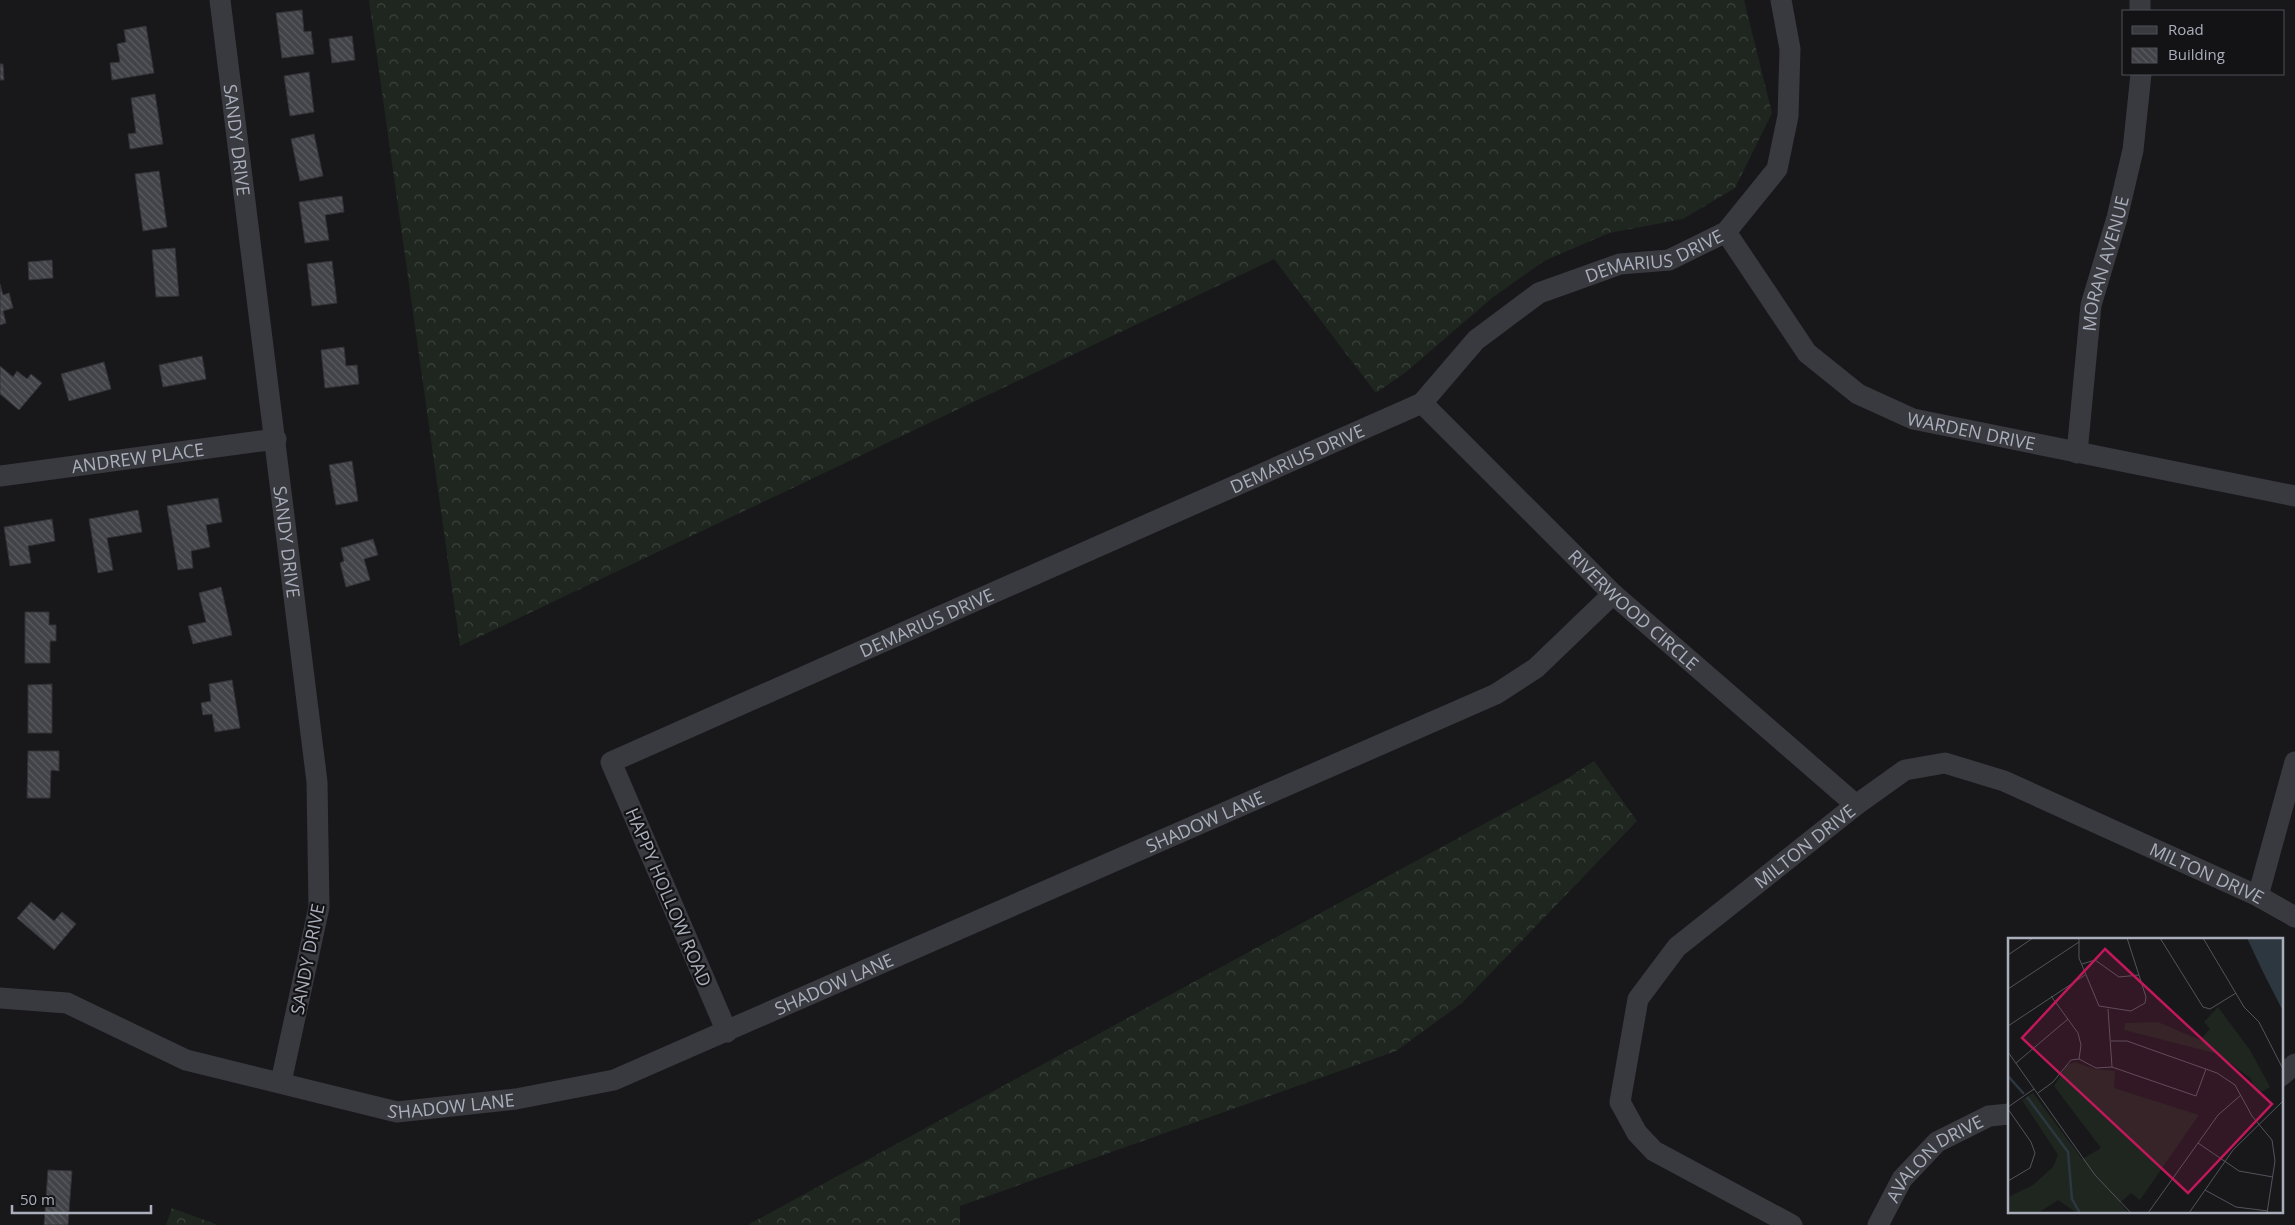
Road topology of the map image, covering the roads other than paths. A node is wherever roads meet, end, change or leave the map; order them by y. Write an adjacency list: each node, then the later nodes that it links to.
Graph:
1 (220, 0): 6 (street, SANDY DRIVE)
2 (1780, 0): 4 (street, DEMARIUS DRIVE)
3 (2141, 75): 7 (street, MORAN AVENUE)
4 (1726, 232): 5 (street, DEMARIUS DRIVE); 7 (street, WARDEN DRIVE)
5 (1422, 403): 10 (street, RIVERWOOD CIRCLE); 11 (street, DEMARIUS DRIVE)
6 (276, 439): 8 (street, ANDREW PLACE); 20 (street, SANDY DRIVE)
7 (2077, 453): 9 (street, WARDEN DRIVE)
8 (0, 476)
9 (2295, 496)
10 (1614, 594): 13 (street, RIVERWOOD CIRCLE); 17 (street, SHADOW LANE)
11 (611, 762): 17 (street, HAPPY HOLLOW ROAD)
12 (2295, 762): 14 (street)
13 (1856, 805): 14 (street, MILTON DRIVE); 22 (street, MILTON DRIVE)
14 (2258, 896): 15 (street, MILTON DRIVE)
15 (2295, 917)
16 (0, 998): 20 (street, SHADOW LANE)
17 (727, 1032): 20 (street, SHADOW LANE)
18 (2295, 1064): 19 (street)
19 (2282, 1075)
20 (281, 1082)
21 (2008, 1114): 23 (street, AVALON DRIVE)
22 (1792, 1225)
23 (1878, 1225)

